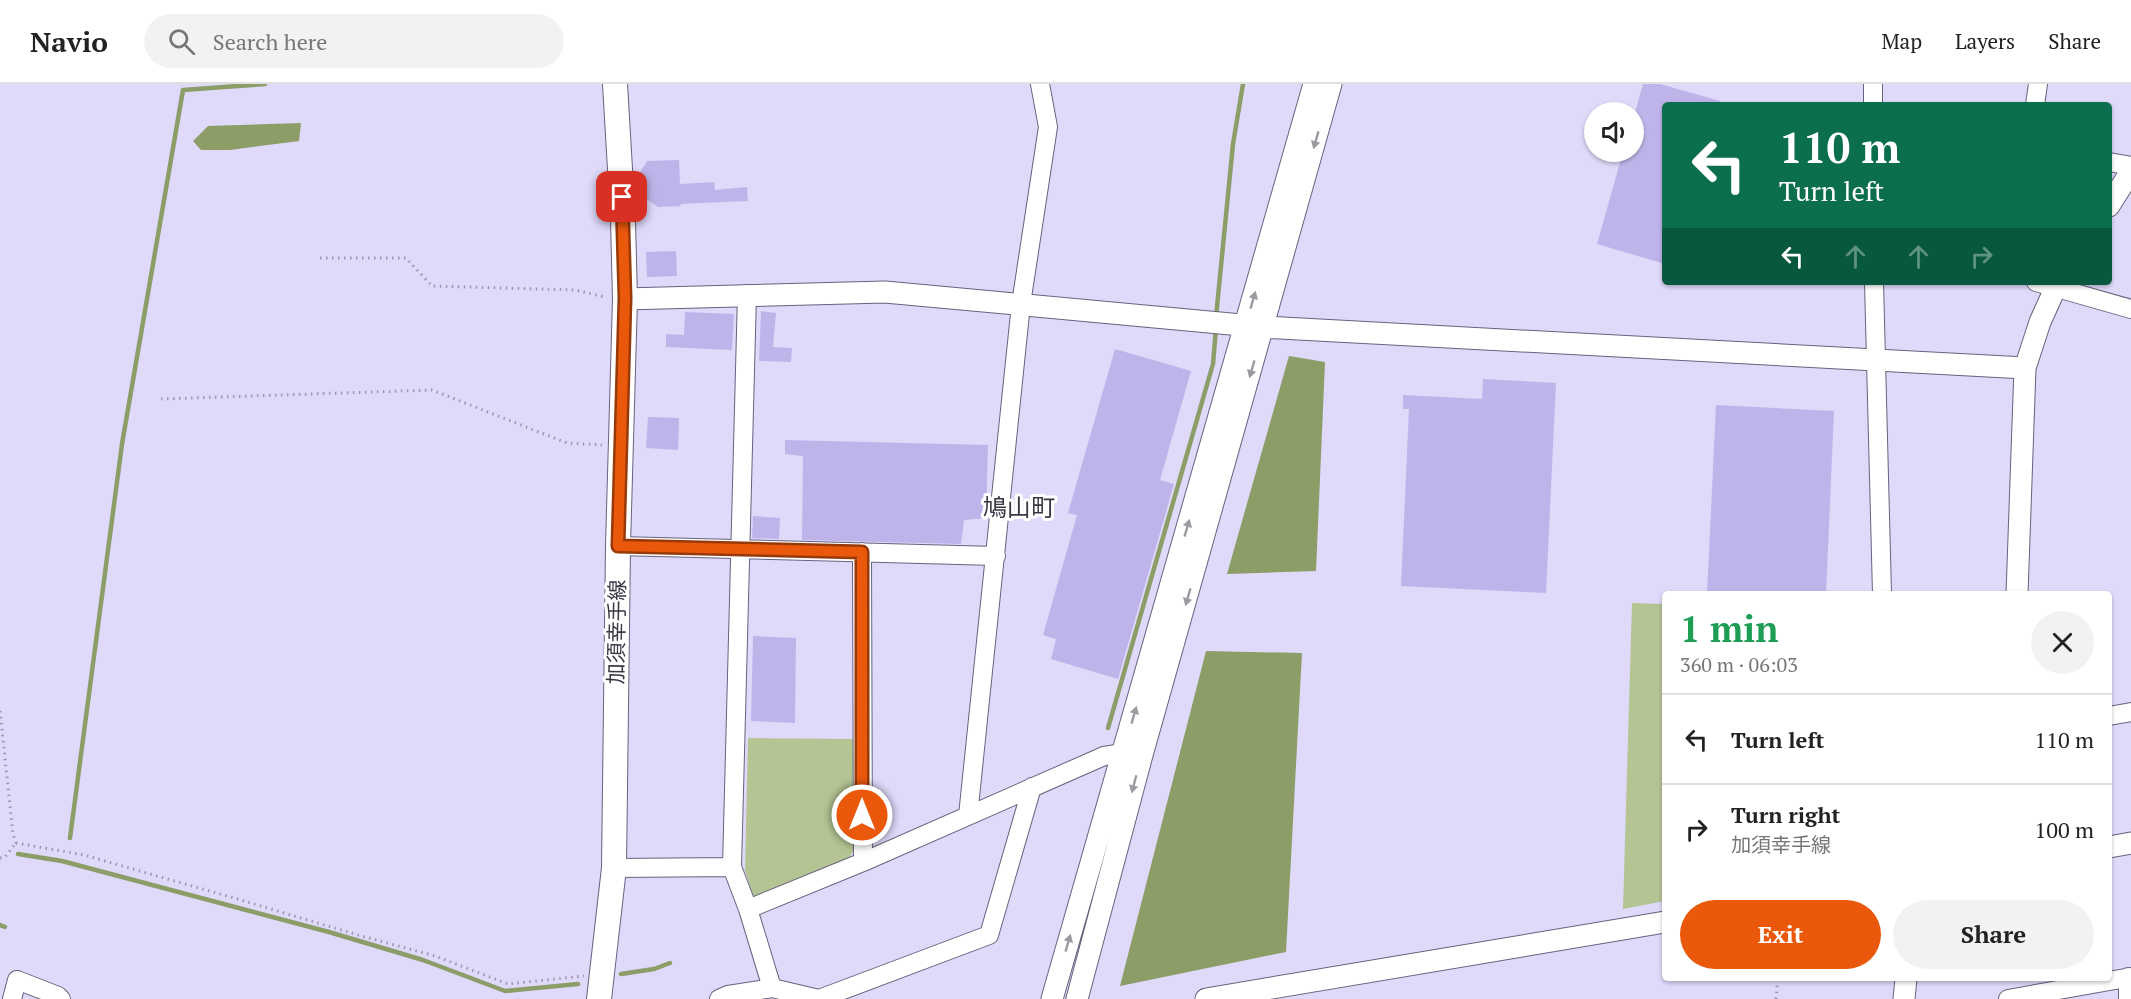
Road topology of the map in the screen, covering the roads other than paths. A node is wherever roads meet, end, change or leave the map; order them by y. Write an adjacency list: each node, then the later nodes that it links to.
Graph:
1 (615, 84): 16 (main road, 加須幸手線)
2 (1040, 84): 17 (street)
3 (1314, 84): 19 (street, one-way to 3)
4 (1332, 84): 19 (street, one-way to 19)
5 (1873, 84): 7 (street)
6 (2038, 84): 8 (street)
7 (1873, 102)
8 (2035, 102)
9 (2112, 163): 10 (street)
10 (2131, 168): 11 (street)
11 (2112, 201)
12 (1874, 285): 20 (street)
13 (2049, 285): 21 (street)
14 (2052, 285): 18 (street)
15 (747, 294): 16 (street); 17 (street); 23 (street)
16 (625, 298): 22 (main road, 加須幸手線)
17 (1021, 304): 19 (street); 25 (street)
18 (2131, 309)
19 (1254, 327): 20 (street); 30 (street)
20 (1876, 361): 21 (street); 26 (street)
21 (2025, 368): 27 (street)
22 (618, 546): 23 (street); 37 (main road, 加須幸手線)
23 (742, 549): 24 (street); 36 (street)
24 (862, 552): 25 (street); 35 (street)
25 (996, 556): 32 (street)
26 (1882, 591)
27 (2017, 591)
28 (2131, 712): 29 (street)
29 (2112, 715)
30 (1132, 754): 31 (street); 49 (street, one-way to 30); 50 (street, one-way to 50)
31 (1032, 787): 32 (street); 44 (street)
32 (968, 816): 35 (street)
33 (2131, 843): 34 (street)
34 (2112, 846)
35 (863, 862): 38 (street)
36 (732, 867): 37 (street); 38 (street)
37 (614, 868): 47 (main road, 加須幸手線)
38 (748, 909): 44 (street)
39 (1662, 923): 51 (street)
40 (2129, 977): 41 (street); 54 (street)
41 (2112, 980)
42 (1906, 981): 52 (street)
43 (2107, 981): 53 (street)
44 (772, 988): 48 (street)
45 (12, 999): 46 (street)
46 (61, 999)
47 (599, 999)
48 (719, 999)
49 (1052, 999)
50 (1077, 999)
51 (1206, 999)
52 (1904, 999)
53 (2008, 999)
54 (2128, 999)

